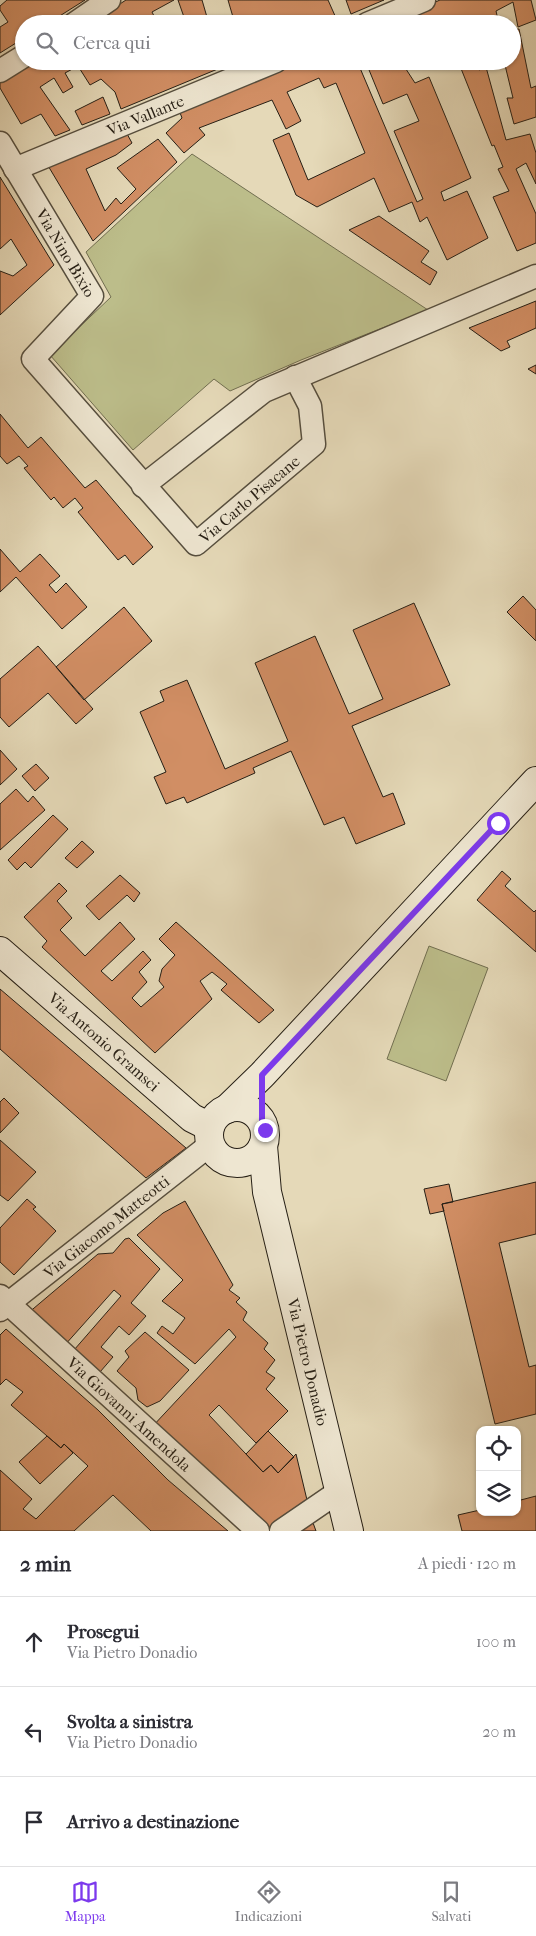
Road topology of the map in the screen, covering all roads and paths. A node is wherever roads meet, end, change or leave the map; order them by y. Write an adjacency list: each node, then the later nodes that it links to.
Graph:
1 (109, 0): 3 (street)
2 (424, 0): 4 (street)
3 (87, 15)
4 (388, 15)
5 (15, 62): 7 (street)
6 (254, 70): 9 (street, Via Vallante)
7 (0, 71)
8 (0, 143): 9 (street, Via Nino Bixio)
9 (15, 169): 12 (street, Via Nino Bixio)
10 (536, 276): 11 (street)
11 (295, 377): 12 (street); 12 (street, Via Carlo Pisacane)
12 (144, 486)
13 (536, 781): 15 (main road)
14 (0, 951): 17 (main road, Via Antonio Gramsci)
15 (262, 1075): 16 (main road, Via Pietro Donadio); 17 (main road)
16 (263, 1134): 17 (main road); 17 (main road); 18 (main road, Via Pietro Donadio)
17 (219, 1135): 18 (main road); 19 (street, Via Giacomo Matteotti)
18 (267, 1192): 20 (main road, Via Pietro Donadio)
19 (3, 1303): 21 (street, Via Giovanni Amendola)
20 (338, 1492): 22 (street); 23 (main road, Via Pietro Donadio)
21 (258, 1531)
22 (281, 1531)
23 (349, 1531)

